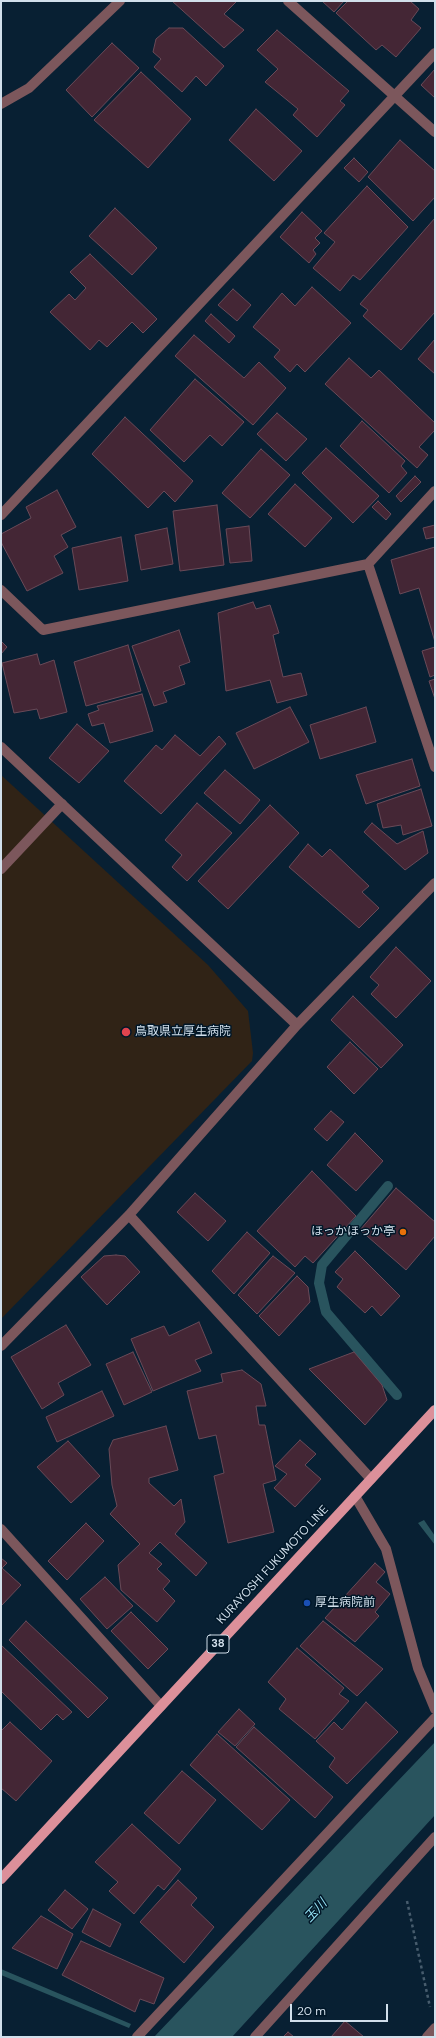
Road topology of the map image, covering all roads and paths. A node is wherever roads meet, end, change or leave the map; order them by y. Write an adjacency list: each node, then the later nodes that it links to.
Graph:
1 (120, 1): 5 (street)
2 (288, 1): 4 (street)
3 (435, 53): 4 (street)
4 (396, 96): 6 (street); 8 (street)
5 (1, 104)
6 (435, 132)
7 (435, 491): 9 (street)
8 (1, 515)
9 (368, 564): 10 (street); 12 (street)
10 (1, 590)
11 (1, 746): 13 (street)
12 (435, 767)
13 (62, 804): 14 (street); 16 (street)
14 (1, 869)
15 (435, 883): 16 (street)
16 (297, 1025): 17 (street)
17 (129, 1214): 18 (street); 20 (street)
18 (1, 1346)
19 (435, 1410): 20 (main road, KURAYOSHI FUKUMOTO LINE / 38)
20 (371, 1479): 21 (main road, KURAYOSHI FUKUMOTO LINE / 38)
21 (354, 1496): 23 (main road, KURAYOSHI FUKUMOTO LINE / 38); 24 (street)
22 (1, 1529): 23 (street)
23 (161, 1706): 28 (main road, KURAYOSHI FUKUMOTO LINE / 38)
24 (435, 1710)
25 (435, 1718): 30 (street)
26 (435, 1837): 27 (street)
27 (402, 1876): 29 (path); 31 (street)
28 (1, 1879)
29 (435, 2028): 32 (street)
30 (137, 2037)
31 (255, 2037)
32 (427, 2037)

